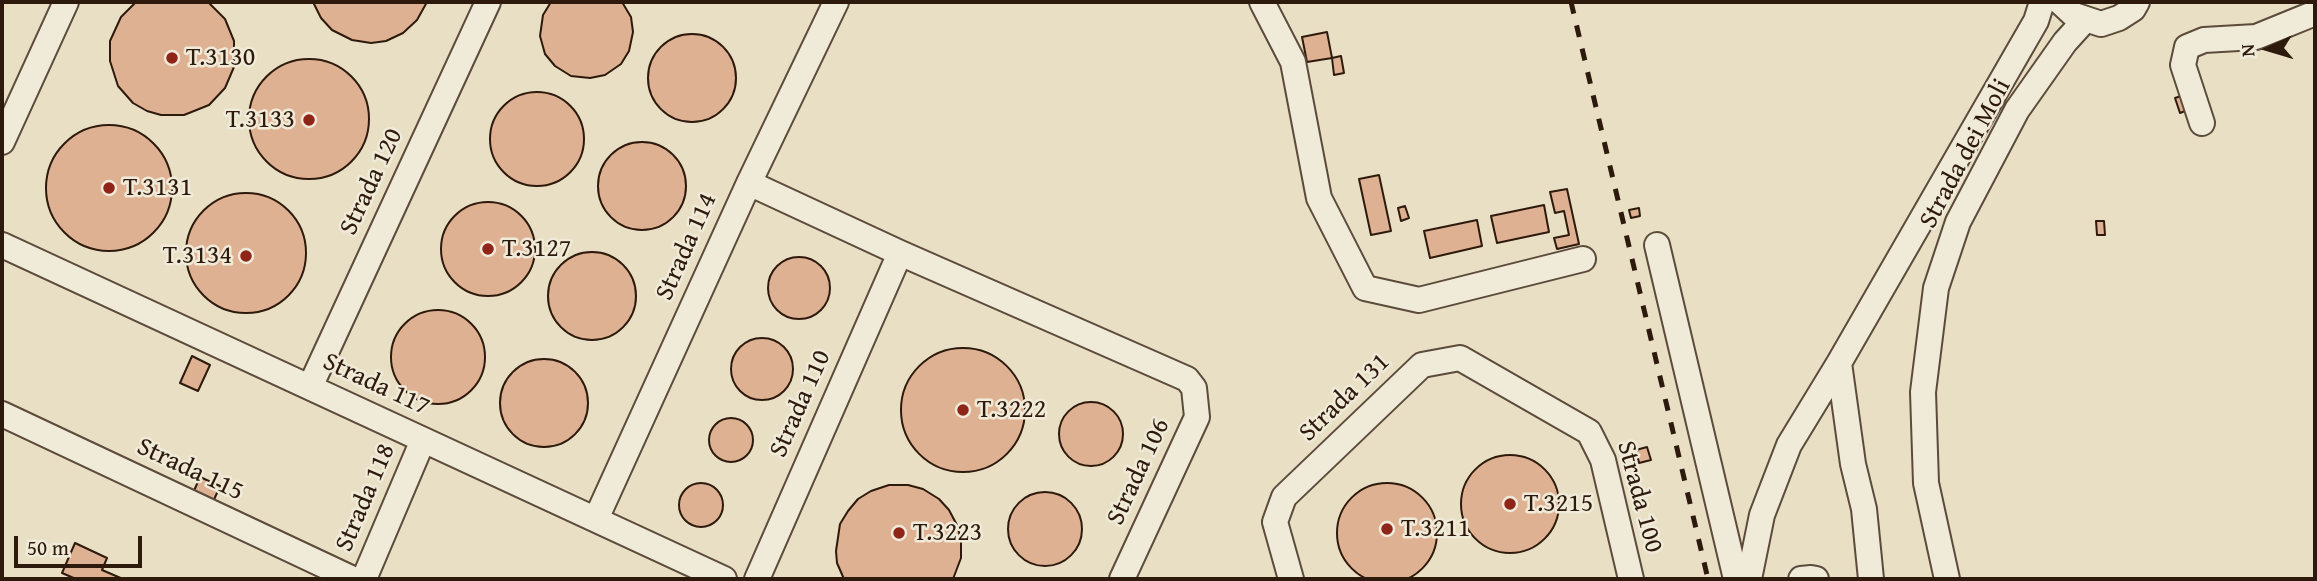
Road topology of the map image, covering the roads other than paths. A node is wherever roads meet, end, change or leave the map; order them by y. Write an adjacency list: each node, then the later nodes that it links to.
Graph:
1 (66, 2): 11 (street)
2 (488, 2): 18 (street, Strada 120)
3 (836, 2): 12 (street, Strada 114)
4 (1262, 2): 16 (street)
5 (2042, 2): 17 (street)
6 (2060, 2): 9 (street)
7 (2137, 2): 9 (street)
8 (2315, 13): 10 (street)
9 (2085, 20): 35 (street, Strada dei Moli)
10 (2203, 123)
11 (2, 142)
12 (749, 183): 15 (street); 22 (street, Strada 114)
13 (2, 245): 18 (street, Strada 117)
14 (1657, 245): 30 (street)
15 (900, 253): 26 (street, Strada 110); 27 (street, Strada 106)
16 (1583, 259)
17 (1839, 363): 31 (street); 34 (street)
18 (310, 387): 21 (street, Strada 117)
19 (2, 414): 23 (street, Strada 115)
20 (1589, 432): 28 (street, Strada 131); 29 (street, Strada 100)
21 (423, 440): 22 (street, Strada 117); 24 (street, Strada 118)
22 (596, 519): 25 (street, Strada 117)
23 (353, 579)
24 (364, 579)
25 (724, 579)
26 (757, 579)
27 (1122, 579)
28 (1290, 579)
29 (1631, 579)
30 (1736, 579)
31 (1749, 579)
32 (1801, 579): 33 (street)
33 (1816, 579)
34 (1871, 579)
35 (1947, 579)

